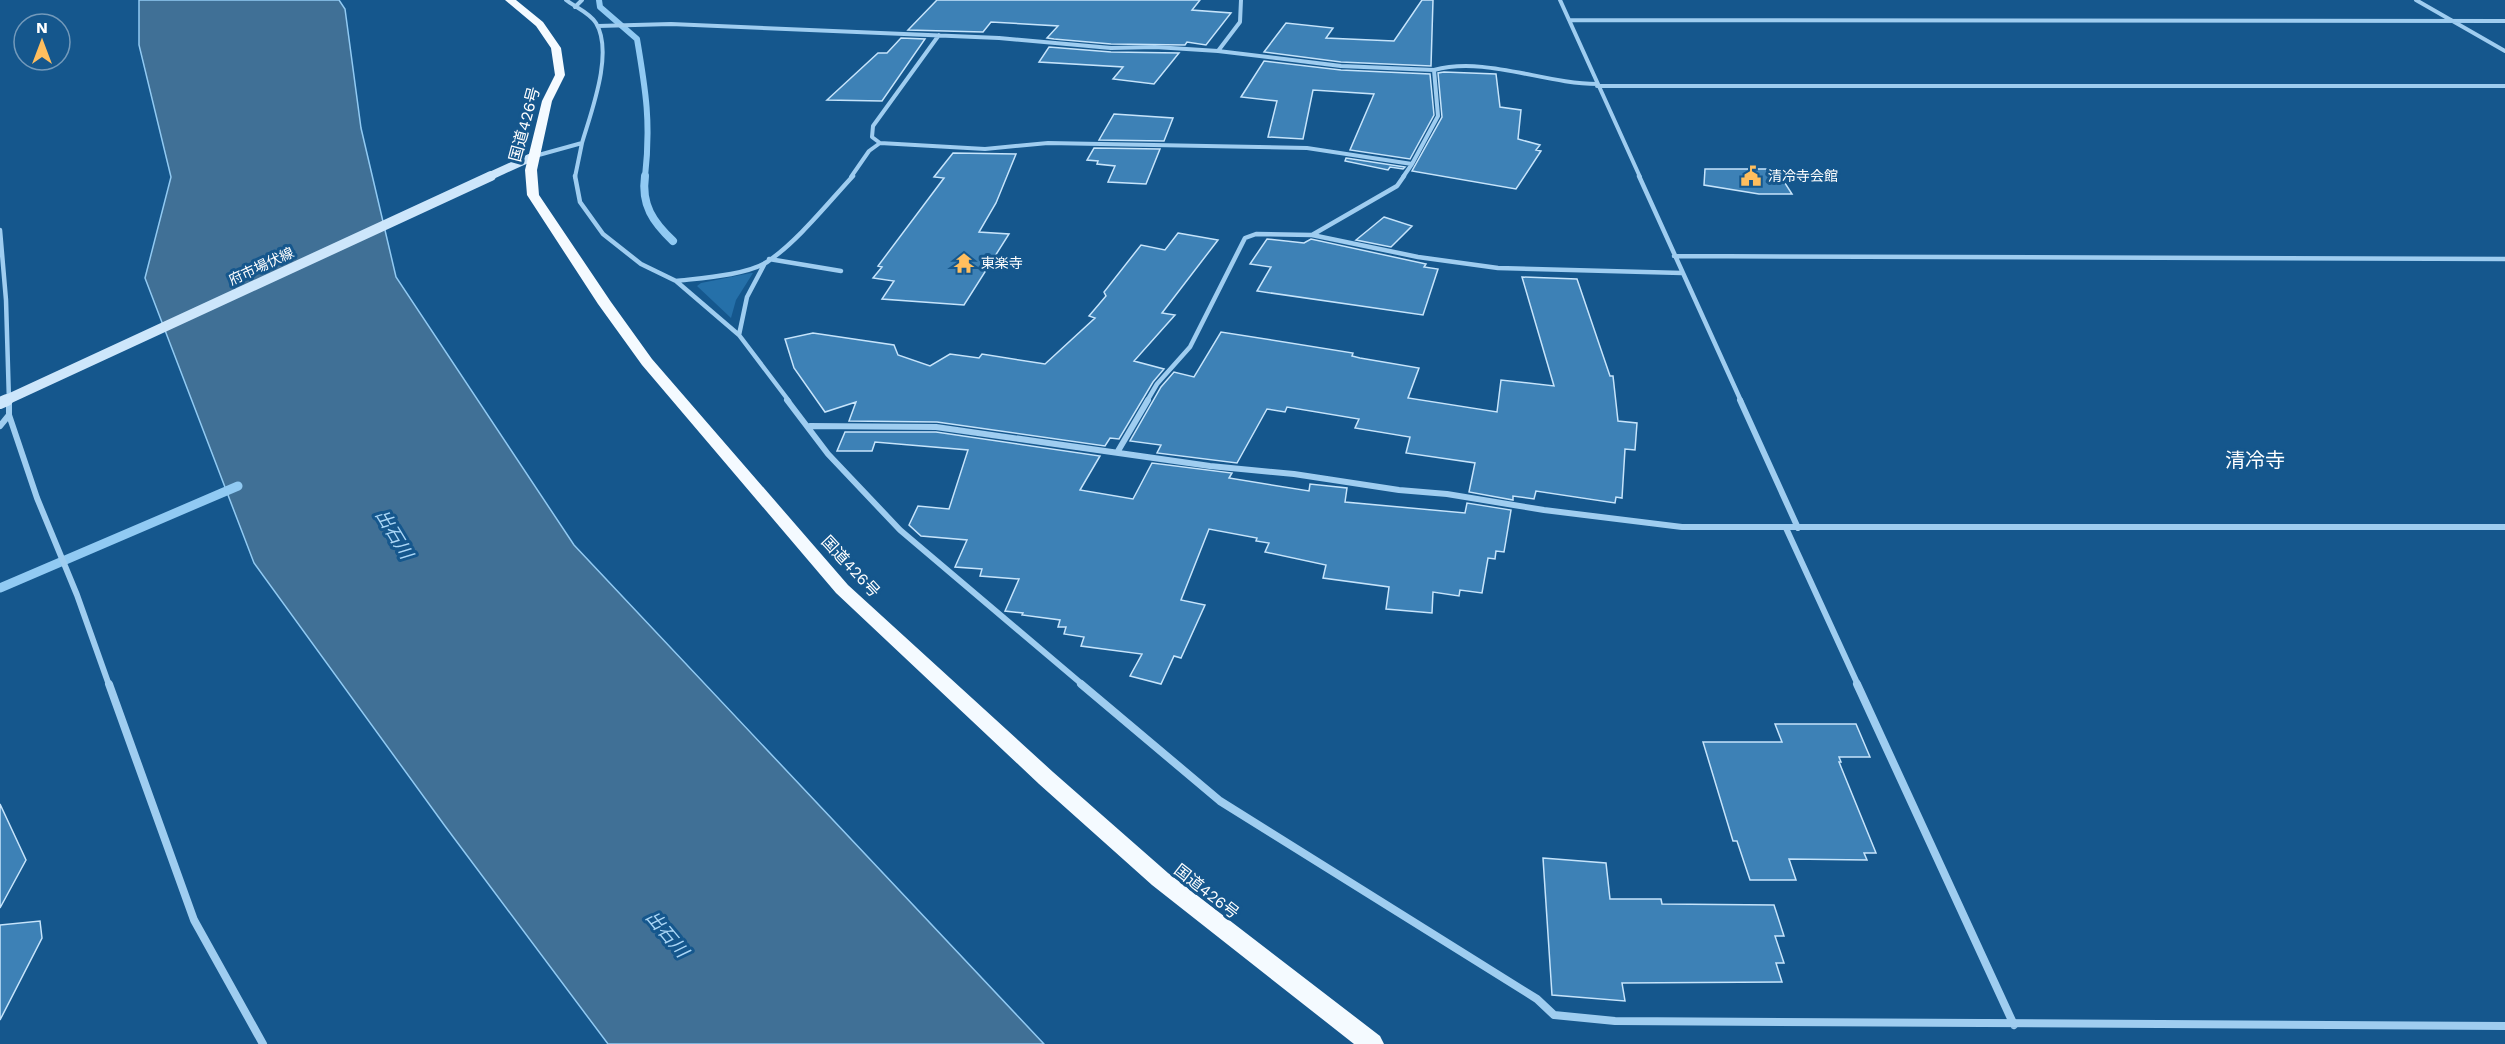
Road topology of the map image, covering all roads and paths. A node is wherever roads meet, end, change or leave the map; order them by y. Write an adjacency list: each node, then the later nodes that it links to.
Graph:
1 (510, 0): 20 (highway, 国道426号)
2 (566, 0): 7 (street)
3 (582, 0): 7 (street)
4 (1241, 0): 13 (street)
5 (1560, 0): 8 (street)
6 (2416, 0): 10 (street)
7 (575, 7): 11 (street)
8 (1569, 20): 10 (street); 16 (street)
9 (2505, 21): 10 (street)
10 (2454, 22): 14 (street)
11 (598, 26): 12 (street); 18 (street)
12 (939, 35): 13 (street); 19 (street)
13 (1218, 51): 15 (street)
14 (2505, 51)
15 (1434, 70): 16 (street); 21 (street)
16 (1597, 85): 17 (street); 24 (street)
17 (2505, 86)
18 (582, 143): 20 (street); 29 (street)
19 (880, 143): 21 (street); 26 (street)
20 (534, 156): 31 (main road, 府市場伏線); 42 (highway, 国道426号)
21 (1412, 164): 23 (street)
22 (0, 230): 31 (street)
23 (1312, 235): 28 (street); 35 (street)
24 (1674, 256): 25 (street); 28 (street)
25 (2505, 259)
26 (767, 261): 27 (street); 29 (street); 30 (street)
27 (841, 271)
28 (1682, 273): 38 (street)
29 (676, 281): 30 (street)
30 (739, 335): 34 (street)
31 (4, 401): 32 (street)
32 (9, 415): 33 (street); 41 (street)
33 (0, 426)
34 (810, 426): 35 (street); 39 (street)
35 (1118, 451): 37 (street)
36 (2505, 527): 38 (street)
37 (1786, 528): 38 (street); 39 (street)
38 (1798, 528)
39 (2014, 1025): 40 (street)
40 (2505, 1026)
41 (263, 1044)
42 (1372, 1044)

